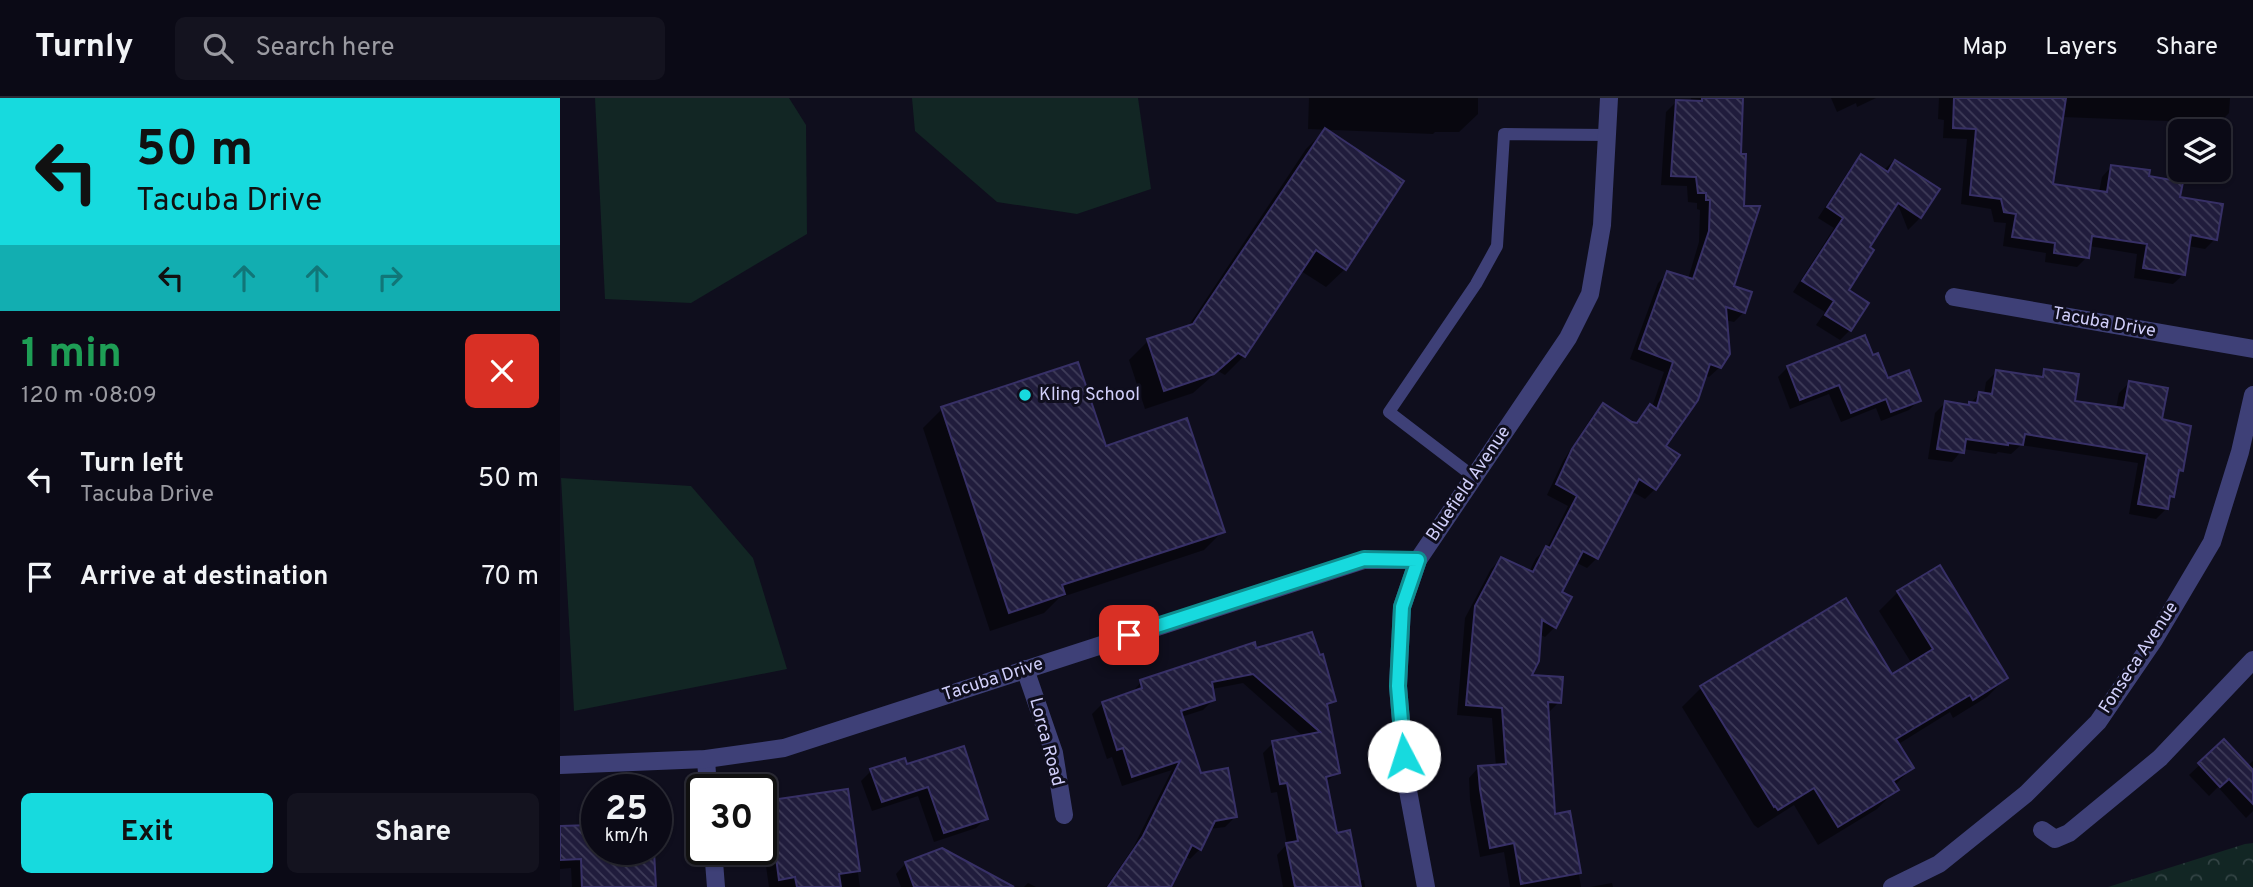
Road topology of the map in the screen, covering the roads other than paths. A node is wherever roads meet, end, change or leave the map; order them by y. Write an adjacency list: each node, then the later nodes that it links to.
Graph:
1 (1609, 98): 2 (street, Bluefield Avenue)
2 (1608, 135): 6 (street, Bluefield Avenue); 6 (lane)
3 (1954, 297): 4 (street, Tacuba Drive)
4 (2253, 349)
5 (2253, 395): 18 (street, Fonseca Avenue)
6 (1474, 477): 7 (street, Bluefield Avenue)
7 (1418, 560): 9 (street, Tacuba Drive); 17 (street, Bluefield Avenue)
8 (2253, 660): 14 (street)
9 (1025, 669): 10 (street, Tacuba Drive); 13 (street, Lorca Road)
10 (706, 759): 11 (street, Tacuba Drive); 12 (street)
11 (560, 765)
12 (707, 774)
13 (1064, 815)
14 (2042, 830)
15 (714, 865): 16 (street)
16 (716, 887)
17 (1426, 887)
18 (1892, 887)

